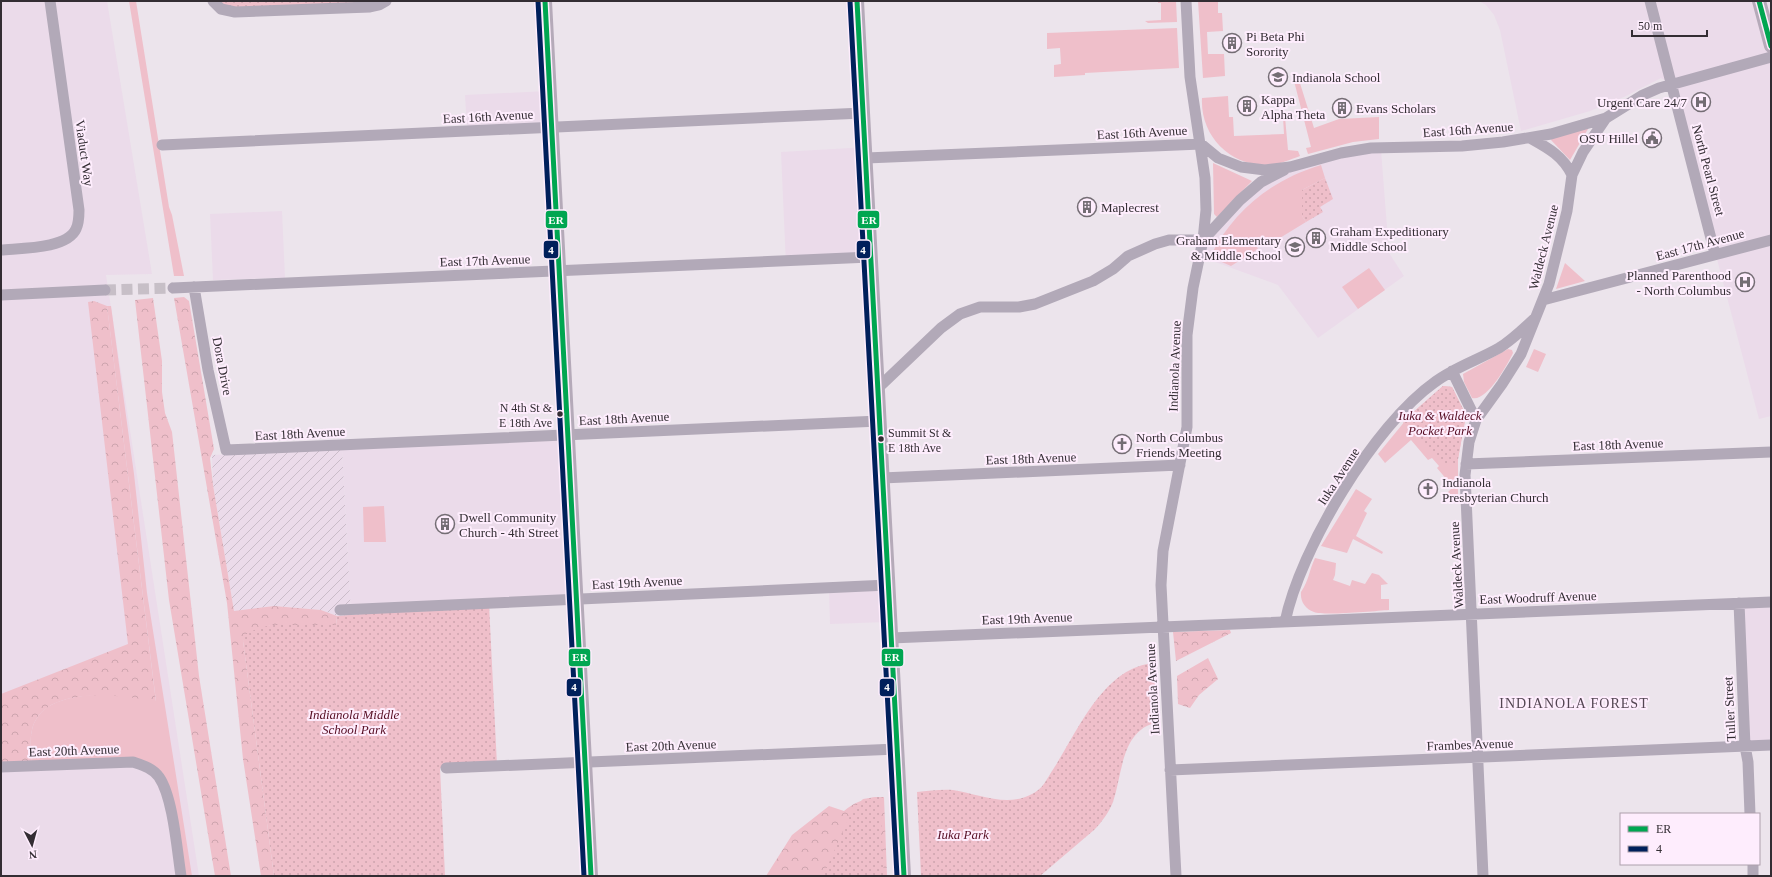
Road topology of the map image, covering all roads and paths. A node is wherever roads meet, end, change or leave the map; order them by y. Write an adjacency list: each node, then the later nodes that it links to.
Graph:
1 (50, 1): 23 (street, Viaduct Way)
2 (213, 1): 3 (street)
3 (386, 1)
4 (545, 1): 14 (main road)
5 (857, 1): 12 (main road)
6 (1186, 1): 16 (street, Indianola Avenue)
7 (1650, 1): 11 (street, North Pearl Street)
8 (1759, 1): 9 (main road)
9 (1771, 46)
10 (1771, 57): 11 (street, East 16th Avenue)
11 (1671, 84): 13 (street, East 16th Avenue); 24 (street, North Pearl Street)
12 (863, 113): 14 (street, East 16th Avenue); 18 (main road)
13 (1606, 118): 15 (street, East 16th Avenue); 20 (street, Waldeck Avenue)
14 (551, 127): 17 (street, East 16th Avenue); 26 (main road)
15 (1530, 138): 19 (street, East 16th Avenue); 20 (street, East 16th Avenue)
16 (1201, 144): 18 (street, East 16th Avenue); 19 (street, East 16th Avenue); 21 (street, Indianola Avenue)
17 (162, 145)
18 (866, 158): 25 (main road)
19 (1290, 167): 21 (street)
20 (1572, 175): 31 (street, Waldeck Avenue)
21 (1203, 240): 34 (street); 41 (street, Indianola Avenue)
22 (1771, 240): 24 (street, East 17th Avenue)
23 (1, 250)
24 (1715, 254): 31 (street, East 17th Avenue)
25 (870, 257): 26 (street, East 17th Avenue); 34 (main road)
26 (558, 271): 27 (street, East 17th Avenue); 37 (main road)
27 (194, 287): 28 (street, East 17th Avenue); 38 (street, Dora Drive)
28 (173, 288)
29 (105, 290): 30 (street)
30 (1, 295)
31 (1544, 300): 32 (street, Waldeck Avenue)
32 (1538, 316): 33 (street, Iuka Avenue); 35 (street, Waldeck Avenue)
33 (1452, 371): 35 (street); 49 (street, Iuka Avenue)
34 (878, 388): 36 (main road)
35 (1476, 420): 40 (street, Waldeck Avenue)
36 (879, 421): 37 (street, East 18th Avenue); 42 (main road)
37 (568, 435): 38 (street, East 18th Avenue); 44 (main road)
38 (226, 450)
39 (1771, 452): 40 (street, East 18th Avenue)
40 (1466, 464): 48 (street, Waldeck Avenue)
41 (1180, 465): 42 (street, East 18th Avenue); 50 (street, Indianola Avenue)
42 (882, 478): 43 (main road)
43 (888, 585): 44 (street, East 19th Avenue); 51 (main road)
44 (576, 599): 47 (street, East 19th Avenue); 56 (main road)
45 (1771, 602): 46 (street, East Woodruff Avenue)
46 (1739, 603): 48 (street, East Woodruff Avenue); 53 (street, Tuller Street)
47 (340, 610)
48 (1472, 614): 49 (street, East Woodruff Avenue); 55 (street, Waldeck Avenue)
49 (1285, 622): 50 (street, East Woodruff Avenue)
50 (1163, 626): 51 (street, East 19th Avenue); 59 (street, Indianola Avenue)
51 (891, 638): 54 (main road)
52 (1771, 745): 53 (street, Frambes Avenue)
53 (1745, 746): 55 (street, Frambes Avenue); 60 (street, Tuller Street)
54 (897, 749): 56 (street, East 20th Avenue); 64 (main road)
55 (1478, 757): 59 (street, Frambes Avenue); 66 (street, Waldeck Avenue)
56 (585, 762): 58 (street, East 20th Avenue); 63 (main road)
57 (1, 767): 62 (street, East 20th Avenue)
58 (446, 768)
59 (1170, 770): 65 (street, Indianola Avenue)
60 (1750, 813)
61 (1753, 865): 67 (street)
62 (181, 876)
63 (591, 876)
64 (904, 876)
65 (1176, 876)
66 (1483, 876)
67 (1753, 876)

